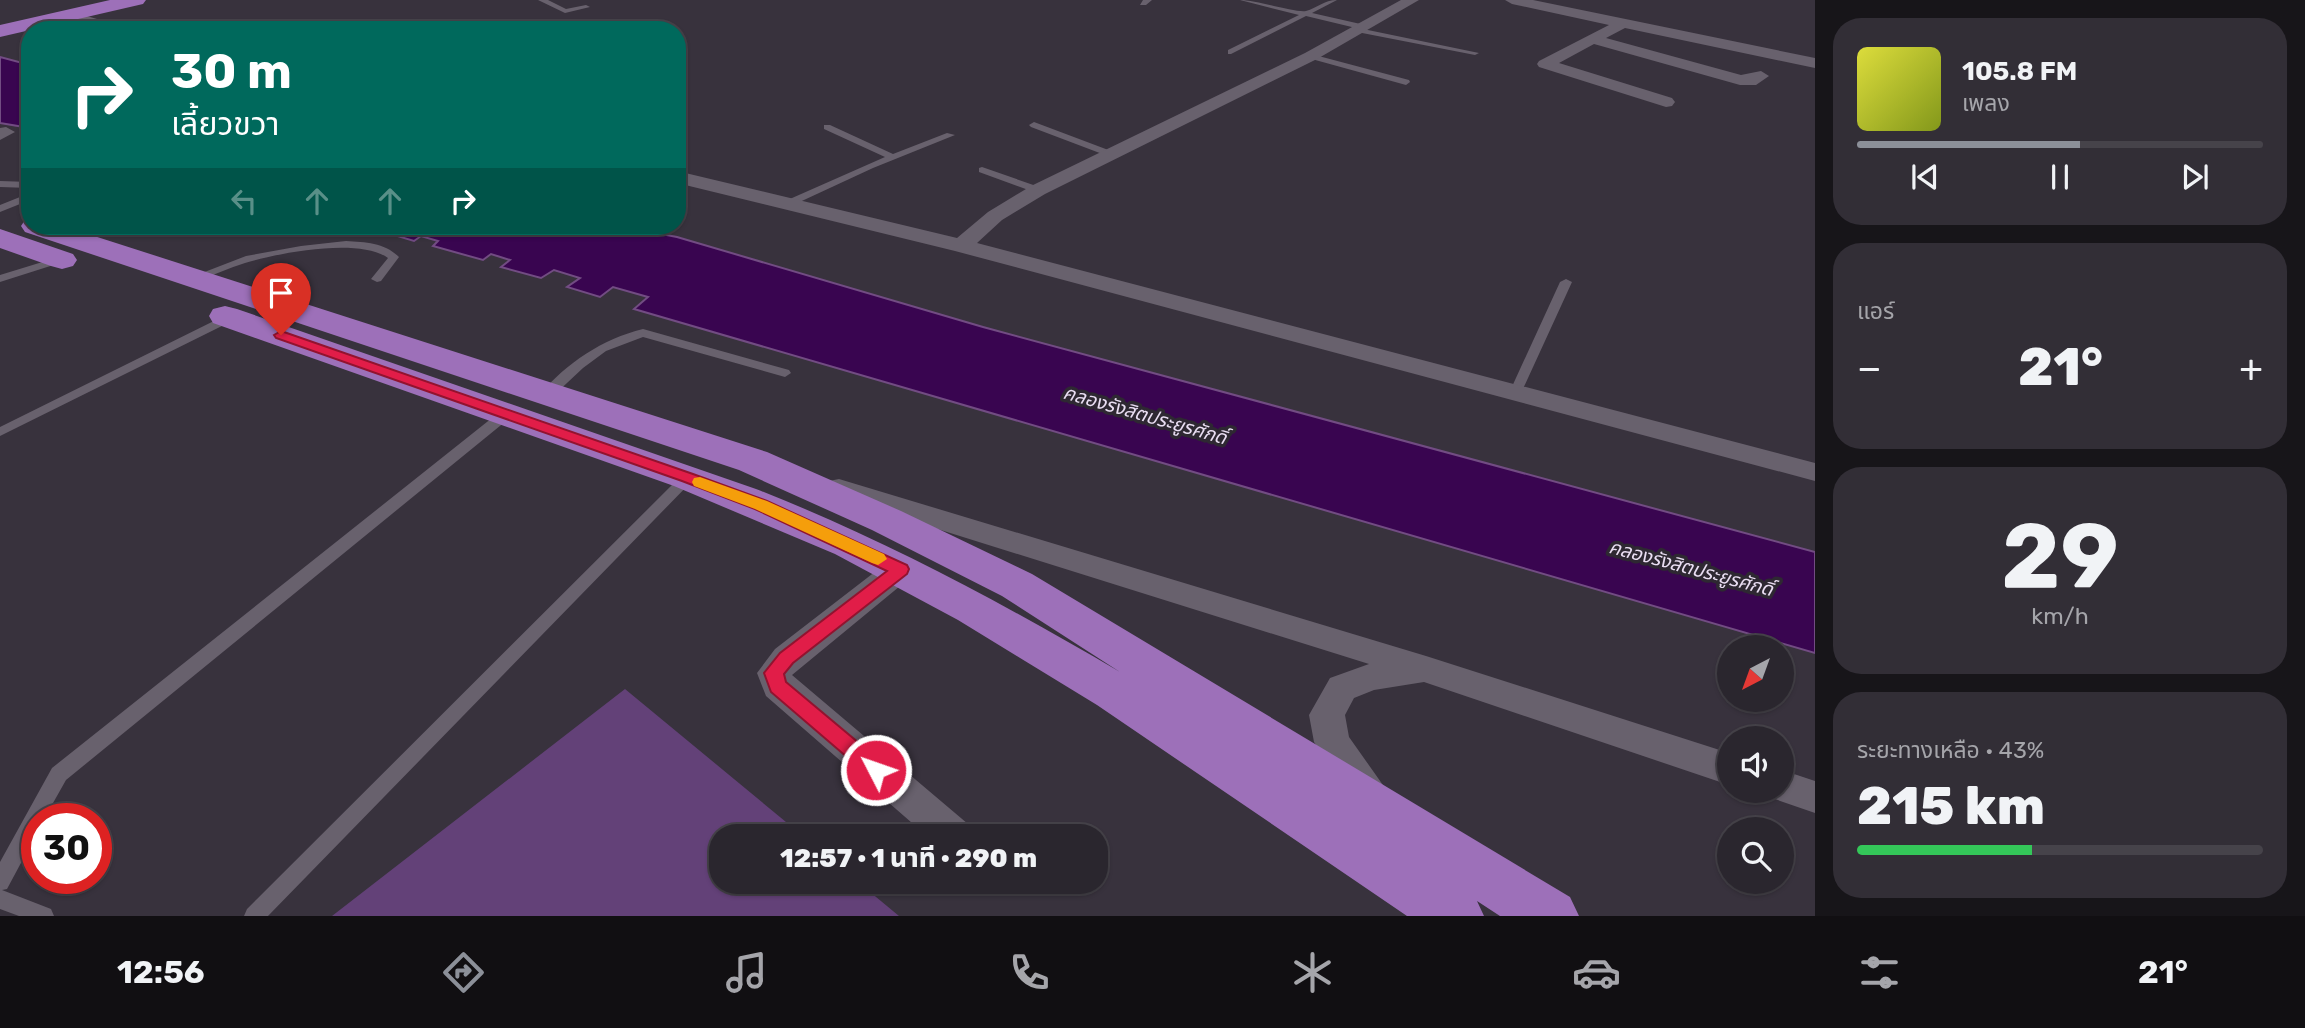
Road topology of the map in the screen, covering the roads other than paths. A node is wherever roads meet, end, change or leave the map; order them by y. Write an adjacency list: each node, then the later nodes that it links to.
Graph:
1 (92, 0): 16 (main road)
2 (542, 0): 9 (lane)
3 (1244, 0): 11 (lane)
4 (1334, 0): 11 (lane)
5 (1412, 0): 17 (street)
6 (1512, 0): 15 (street)
7 (1546, 0): 15 (street)
8 (127, 1): 10 (main road); 12 (main road)
9 (586, 7)
10 (72, 8): 13 (street); 16 (main road)
11 (1304, 14): 17 (lane); 19 (lane)
12 (24, 21)
13 (100, 21)
14 (21, 22): 16 (main road)
15 (1618, 22): 18 (street); 22 (street)
16 (3, 25)
17 (1360, 29): 20 (lane); 21 (street)
18 (1595, 40): 23 (street); 25 (street)
19 (1231, 52)
20 (1475, 53)
21 (1311, 56): 24 (lane); 29 (street)
22 (1815, 63)
23 (1761, 76)
24 (1406, 82)
25 (1666, 102)
26 (1034, 125): 29 (lane)
27 (827, 127): 30 (lane)
28 (950, 135): 30 (lane)
29 (1108, 153): 35 (street)
30 (893, 157): 37 (lane)
31 (982, 170): 35 (lane)
32 (686, 179): 37 (street)
33 (0, 184): 34 (lane)
34 (21, 185)
35 (1038, 190): 45 (street)
36 (21, 201): 38 (lane)
37 (787, 204): 45 (street)
38 (0, 212): 39 (main road)
39 (21, 221)
40 (29, 235): 44 (main road)
41 (46, 235): 47 (lane)
42 (52, 235): 50 (main road)
43 (55, 235): 46 (main road)
44 (0, 238)
45 (961, 246): 52 (street)
46 (195, 278): 48 (lane); 53 (main road)
47 (0, 279)
48 (377, 279)
49 (1566, 282): 52 (lane)
50 (230, 317): 54 (main road); 55 (lane)
51 (785, 373): 53 (lane)
52 (1516, 391): 57 (street)
53 (546, 395): 56 (main road)
54 (507, 413): 58 (main road); 66 (lane)
55 (0, 432)
56 (753, 461): 60 (street); 64 (main road)
57 (1815, 472)
58 (688, 477): 59 (main road); 69 (lane)
59 (900, 569): 65 (street); 70 (main road)
60 (1426, 669): 61 (street); 64 (street)
61 (1717, 764)
62 (1794, 790): 63 (street)
63 (1815, 797)
64 (1384, 812): 71 (main road)
65 (940, 824)
66 (0, 882)
67 (0, 899): 68 (lane)
68 (44, 916)
69 (254, 916)
70 (1455, 916)
71 (1550, 916)

